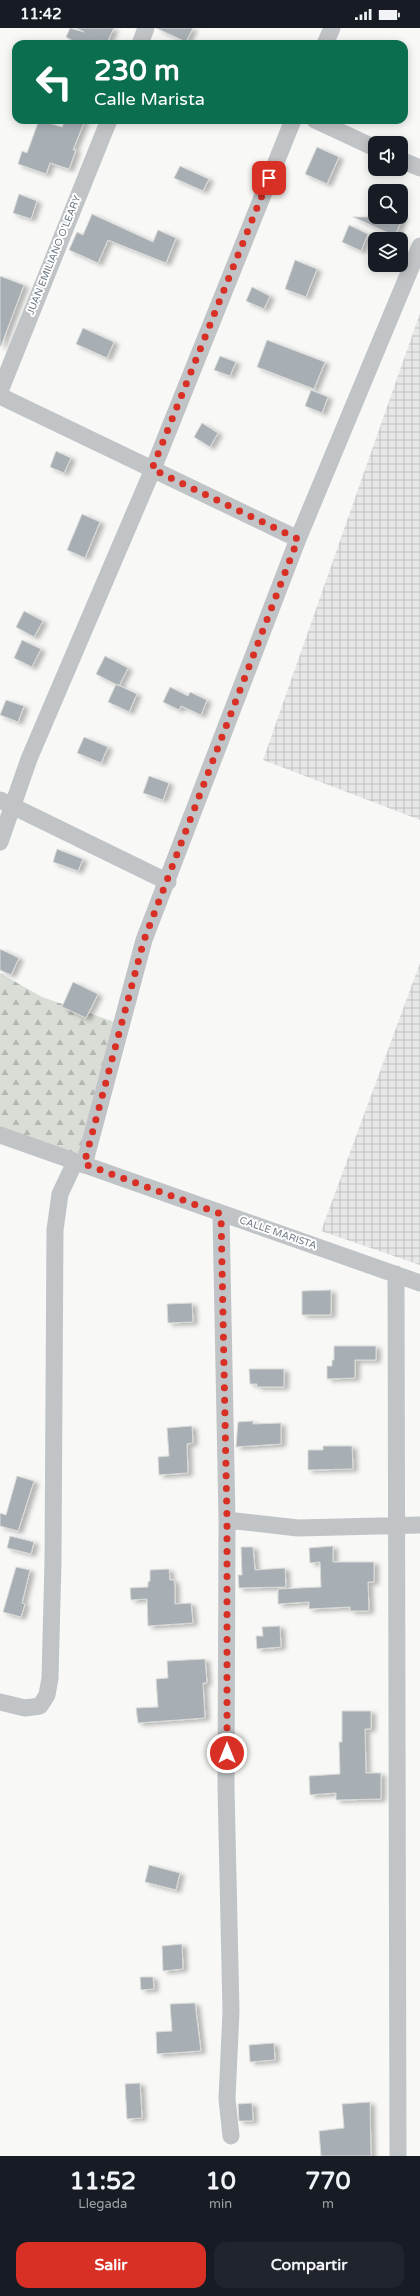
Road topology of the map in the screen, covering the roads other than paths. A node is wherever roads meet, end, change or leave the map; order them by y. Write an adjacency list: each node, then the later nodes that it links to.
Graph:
1 (146, 28): 3 (street)
2 (332, 28): 4 (street)
3 (142, 40)
4 (327, 40)
5 (107, 124): 12 (street, JUAN EMILIANO O'LEARY)
6 (291, 124): 14 (street)
7 (324, 124): 8 (street)
8 (368, 145)
9 (408, 163): 10 (street)
10 (420, 168)
11 (420, 246): 15 (street)
12 (0, 391)
13 (0, 396): 14 (street)
14 (152, 469): 15 (street); 16 (street)
15 (298, 539): 18 (street)
16 (6, 803): 17 (street); 18 (street)
17 (0, 842)
18 (168, 882): 20 (street)
19 (0, 1135): 20 (street, CALLE MARISTA)
20 (80, 1163): 21 (street, CALLE MARISTA); 27 (street)
21 (221, 1214): 22 (street, CALLE MARISTA); 24 (street)
22 (396, 1274): 23 (street, CALLE MARISTA); 25 (street)
23 (420, 1283)
24 (227, 1520): 25 (street); 28 (street)
25 (397, 1525): 26 (street); 29 (street)
26 (420, 1525)
27 (0, 1702)
28 (231, 2136)
29 (398, 2156)

